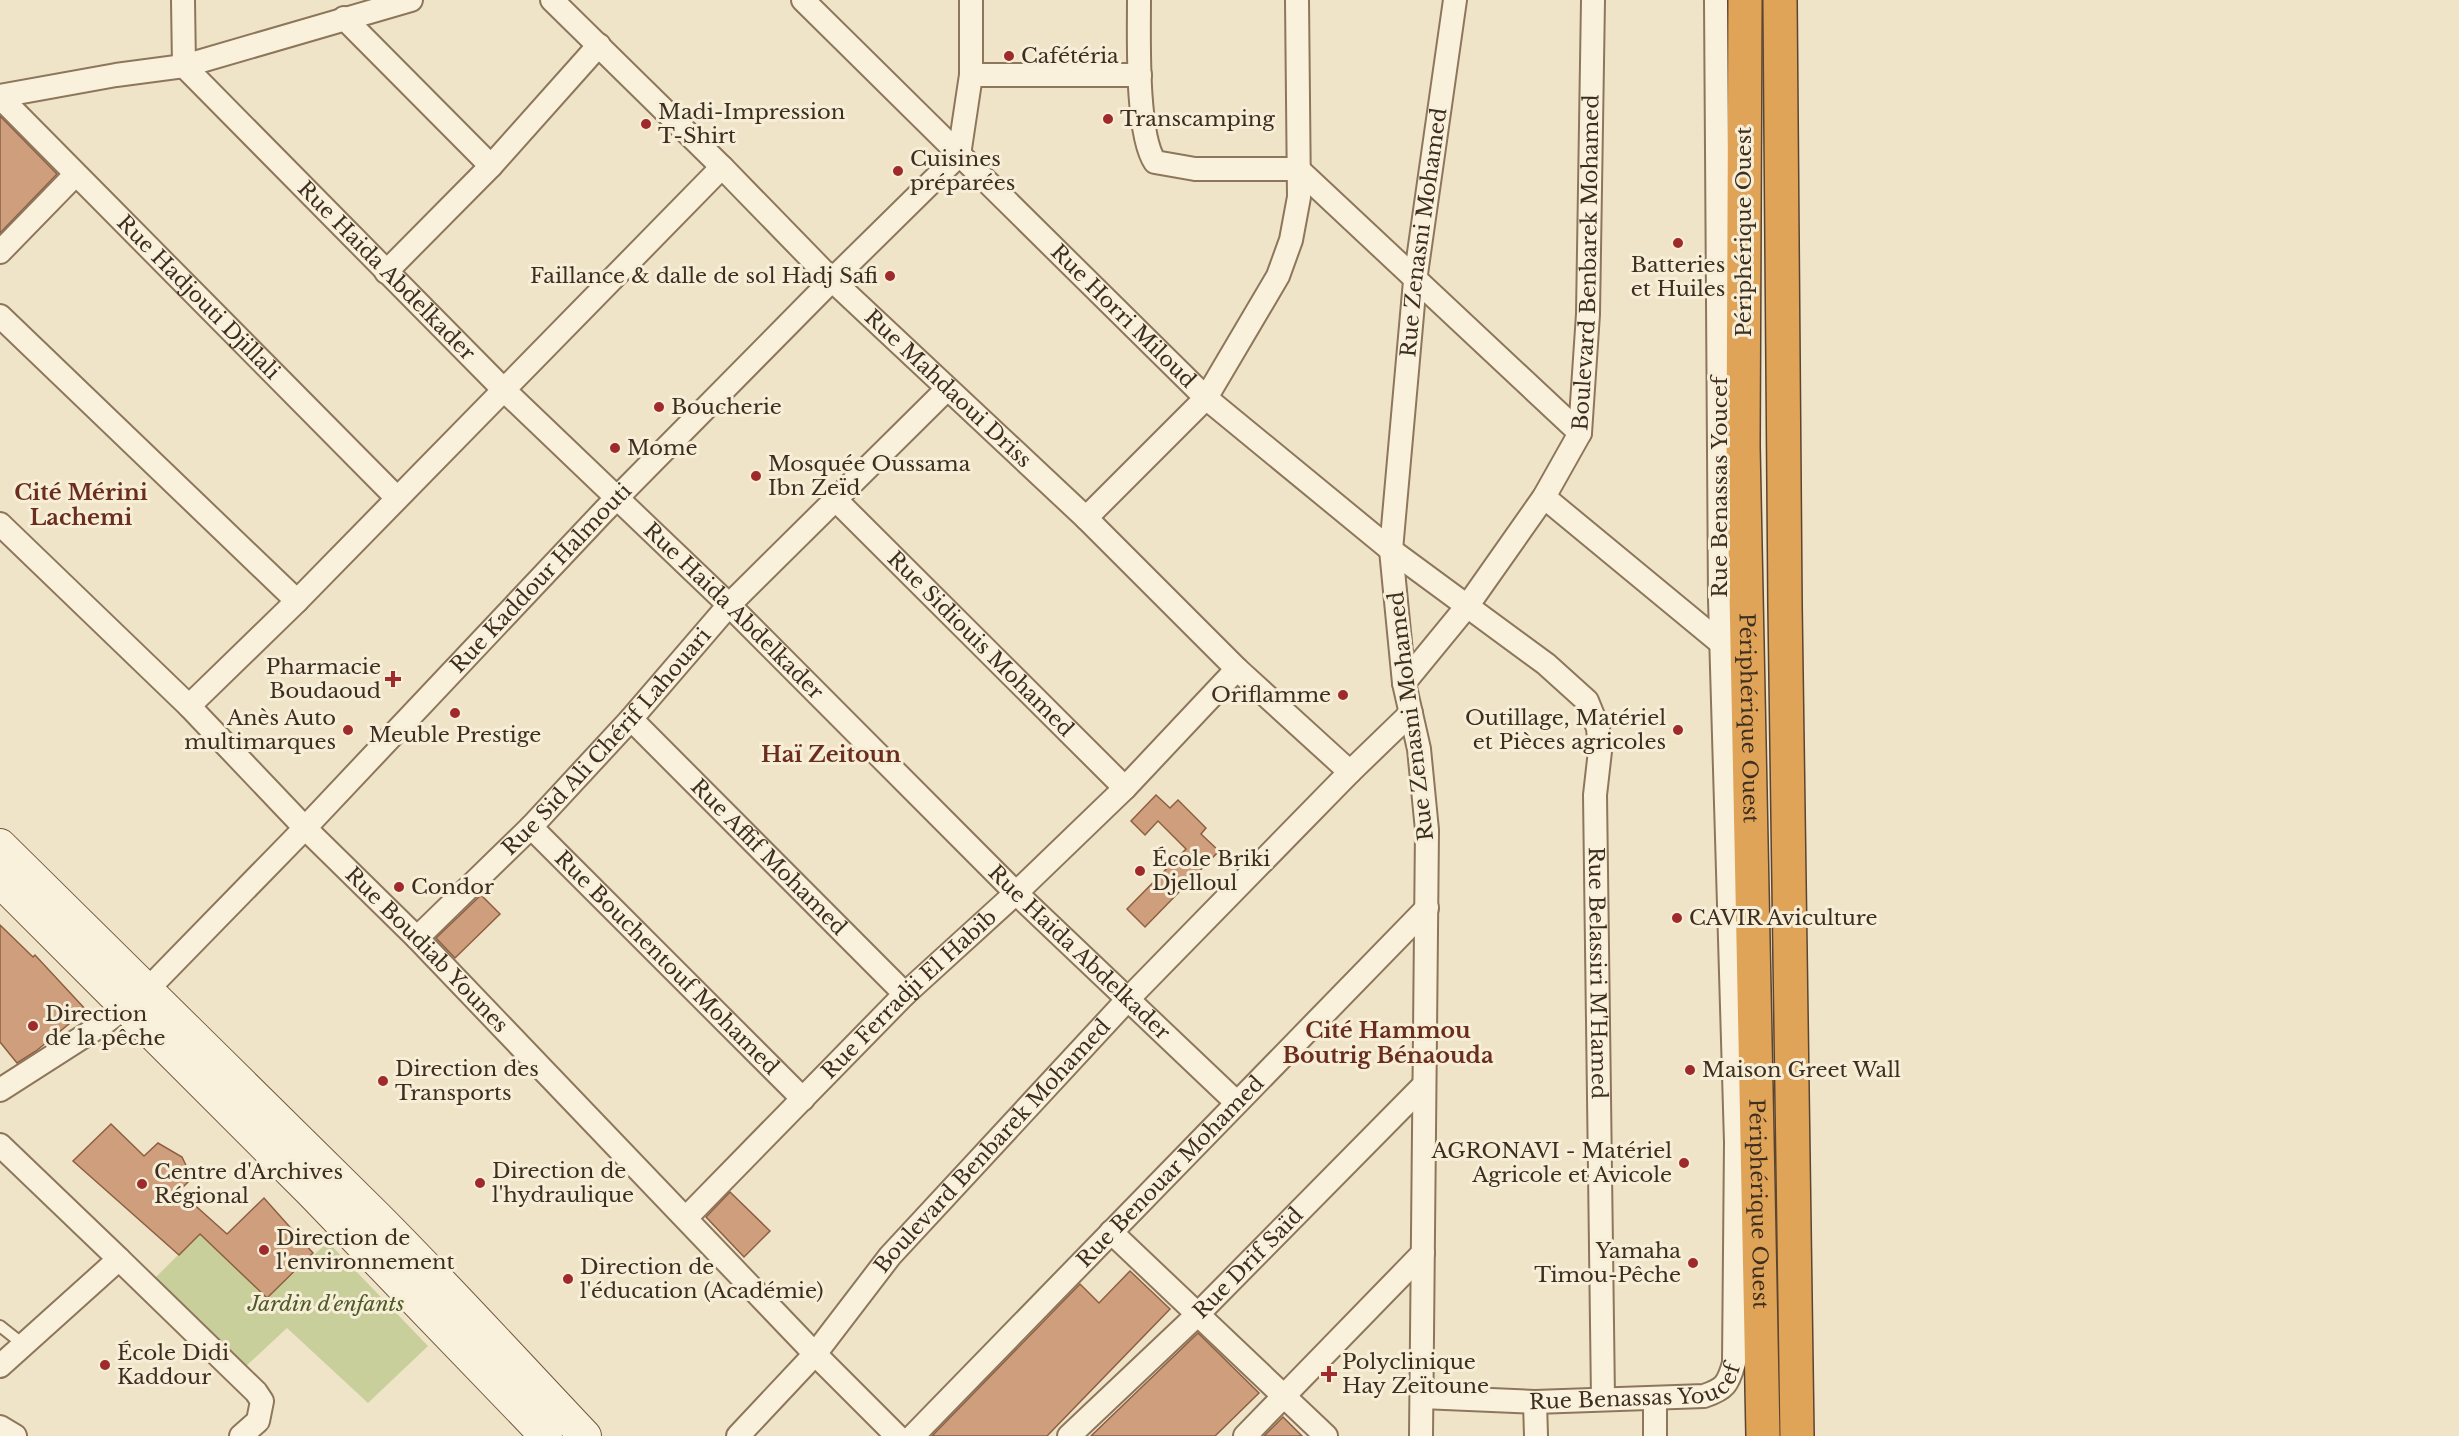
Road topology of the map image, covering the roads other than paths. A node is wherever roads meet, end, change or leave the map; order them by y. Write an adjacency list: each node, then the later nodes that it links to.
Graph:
1 (183, 0): 15 (street)
2 (411, 0): 13 (street)
3 (552, 0): 14 (street, Rue Mahdaoui Driss)
4 (803, 0): 19 (street, Rue Horri Miloud)
5 (970, 0): 16 (street)
6 (1139, 0): 17 (street)
7 (1298, 0): 22 (street)
8 (1455, 0): 27 (street, Rue Zenasni Mohamed)
9 (1593, 0): 32 (street, Boulevard Benbarek Mohamed)
10 (1716, 0): 43 (street, Rue Benassas Youcef)
11 (1745, 0): 94 (highway, Périphérique Ouest)
12 (1780, 0): 95 (highway, Périphérique Ouest)
13 (344, 18): 15 (street); 20 (street)
14 (599, 45): 20 (street); 21 (street, Rue Mahdaoui Driss)
15 (184, 66): 18 (street); 25 (street, Rue Haida Abdelkader)
16 (971, 75): 17 (street); 19 (street)
17 (1140, 75): 22 (street)
18 (0, 97): 23 (street, Rue Hadjouti Djillali)
19 (959, 155): 26 (street, Rue Kaddour Halmouti); 31 (street, Rue Horri Miloud)
20 (491, 166): 25 (street)
21 (722, 167): 26 (street, Rue Mahdaoui Driss); 30 (street)
22 (1298, 169): 27 (street); 31 (street)
23 (75, 175): 24 (street); 33 (street, Rue Hadjouti Djillali)
24 (0, 252)
25 (386, 272): 30 (street, Rue Haida Abdelkader)
26 (832, 280): 29 (street, Rue Mahdaoui Driss); 35 (street, Rue Kaddour Halmouti)
27 (1415, 281): 32 (street); 39 (street, Rue Zenasni Mohamed)
28 (0, 316): 40 (street)
29 (947, 389): 36 (street, Rue Sid Ali Chérif Lahouari); 37 (street, Rue Mahdaoui Driss)
30 (504, 390): 33 (street); 35 (street, Rue Haida Abdelkader)
31 (1206, 398): 37 (street); 39 (street, Rue Horri Miloud)
32 (1580, 433): 34 (street, Boulevard Benbarek Mohamed)
33 (396, 497): 40 (street)
34 (1544, 497): 42 (street, Boulevard Benbarek Mohamed); 43 (street)
35 (618, 498): 41 (street, Rue Haida Abdelkader); 52 (street, Rue Kaddour Halmouti)
36 (836, 500): 41 (street, Rue Sid Ali Chérif Lahouari); 50 (street, Rue Sidiouis Mohamed)
37 (1086, 518): 44 (street, Rue Mahdaoui Driss)
38 (0, 524): 46 (street, Rue Boudiab Younes)
39 (1391, 550): 42 (street, Rue Horri Miloud); 45 (street, Rue Zenasni Mohamed)
40 (297, 601): 46 (street)
41 (729, 605): 48 (street, Rue Sid Ali Chérif Lahouari); 55 (street, Rue Haida Abdelkader)
42 (1468, 605): 45 (street, Boulevard Benbarek Mohamed); 77 (street, Rue Belassiri M'Hamed)
43 (1722, 644): 78 (street, Rue Benassas Youcef)
44 (1237, 669): 49 (street, Rue Mahdaoui Driss); 50 (street, Rue Ferradji El Habib)
45 (1404, 683): 47 (street, Rue Zenasni Mohamed)
46 (189, 706): 52 (street, Rue Boudiab Younes)
47 (1411, 713): 49 (street, Boulevard Benbarek Mohamed); 56 (street, Rue Zenasni Mohamed)
48 (631, 719): 51 (street, Rue Sid Ali Chérif Lahouari); 58 (street, Rue Affif Mohamed)
49 (1350, 772): 59 (street, Boulevard Benbarek Mohamed)
50 (1125, 788): 55 (street, Rue Ferradji El Habib)
51 (531, 827): 57 (street, Rue Sid Ali Chérif Lahouari); 63 (street, Rue Bouchentouf Mohamed)
52 (305, 828): 57 (street, Rue Boudiab Younes); 60 (street, Rue Kaddour Halmouti)
53 (0, 845): 60 (main road)
54 (0, 880): 60 (main road)
55 (1016, 893): 58 (street, Rue Ferradji El Habib); 59 (street, Rue Haida Abdelkader)
56 (1427, 908): 61 (street, Rue Zenasni Mohamed); 64 (street, Rue Benouar Mohamed)
57 (417, 938): 66 (street, Rue Boudiab Younes)
58 (905, 994): 63 (street, Rue Ferradji El Habib)
59 (1129, 998): 64 (street, Rue Haida Abdelkader); 73 (street, Boulevard Benbarek Mohamed)
60 (136, 999): 62 (street, Rue Kaddour Halmouti); 83 (main road); 84 (main road)
61 (1423, 1086): 68 (street, Rue Zenasni Mohamed); 70 (street, Rue Drif Saïd)
62 (0, 1090)
63 (803, 1099): 66 (street, Rue Ferradji El Habib)
64 (1236, 1102): 67 (street, Rue Benouar Mohamed)
65 (0, 1145): 69 (street)
66 (686, 1218): 73 (street, Rue Boudiab Younes)
67 (1111, 1232): 70 (street); 87 (street, Rue Benouar Mohamed)
68 (1423, 1253): 75 (street, Rue Zenasni Mohamed); 76 (street)
69 (119, 1259): 72 (street); 82 (street)
70 (1197, 1315): 76 (street); 88 (street, Rue Drif Saïd)
71 (0, 1326): 72 (lane)
72 (24, 1345): 74 (street)
73 (815, 1354): 85 (street, Boulevard Benbarek Mohamed); 86 (street, Rue Boudiab Younes)
74 (0, 1366)
75 (1422, 1397): 79 (street, Rue Benassas Youcef); 91 (street, Rue Zenasni Mohamed)
76 (1284, 1398): 89 (street); 90 (street)
77 (1603, 1399): 78 (street, Rue Benassas Youcef); 79 (street, Rue Benassas Youcef)
78 (1655, 1399): 93 (street)
79 (1535, 1402): 92 (street)
80 (0, 1427): 81 (street)
81 (15, 1436)
82 (240, 1436)
83 (546, 1436)
84 (585, 1436)
85 (738, 1436)
86 (897, 1436)
87 (913, 1436)
88 (1069, 1436)
89 (1245, 1436)
90 (1326, 1436)
91 (1421, 1436)
92 (1536, 1436)
93 (1655, 1436)
94 (1763, 1436)
95 (1797, 1436)

